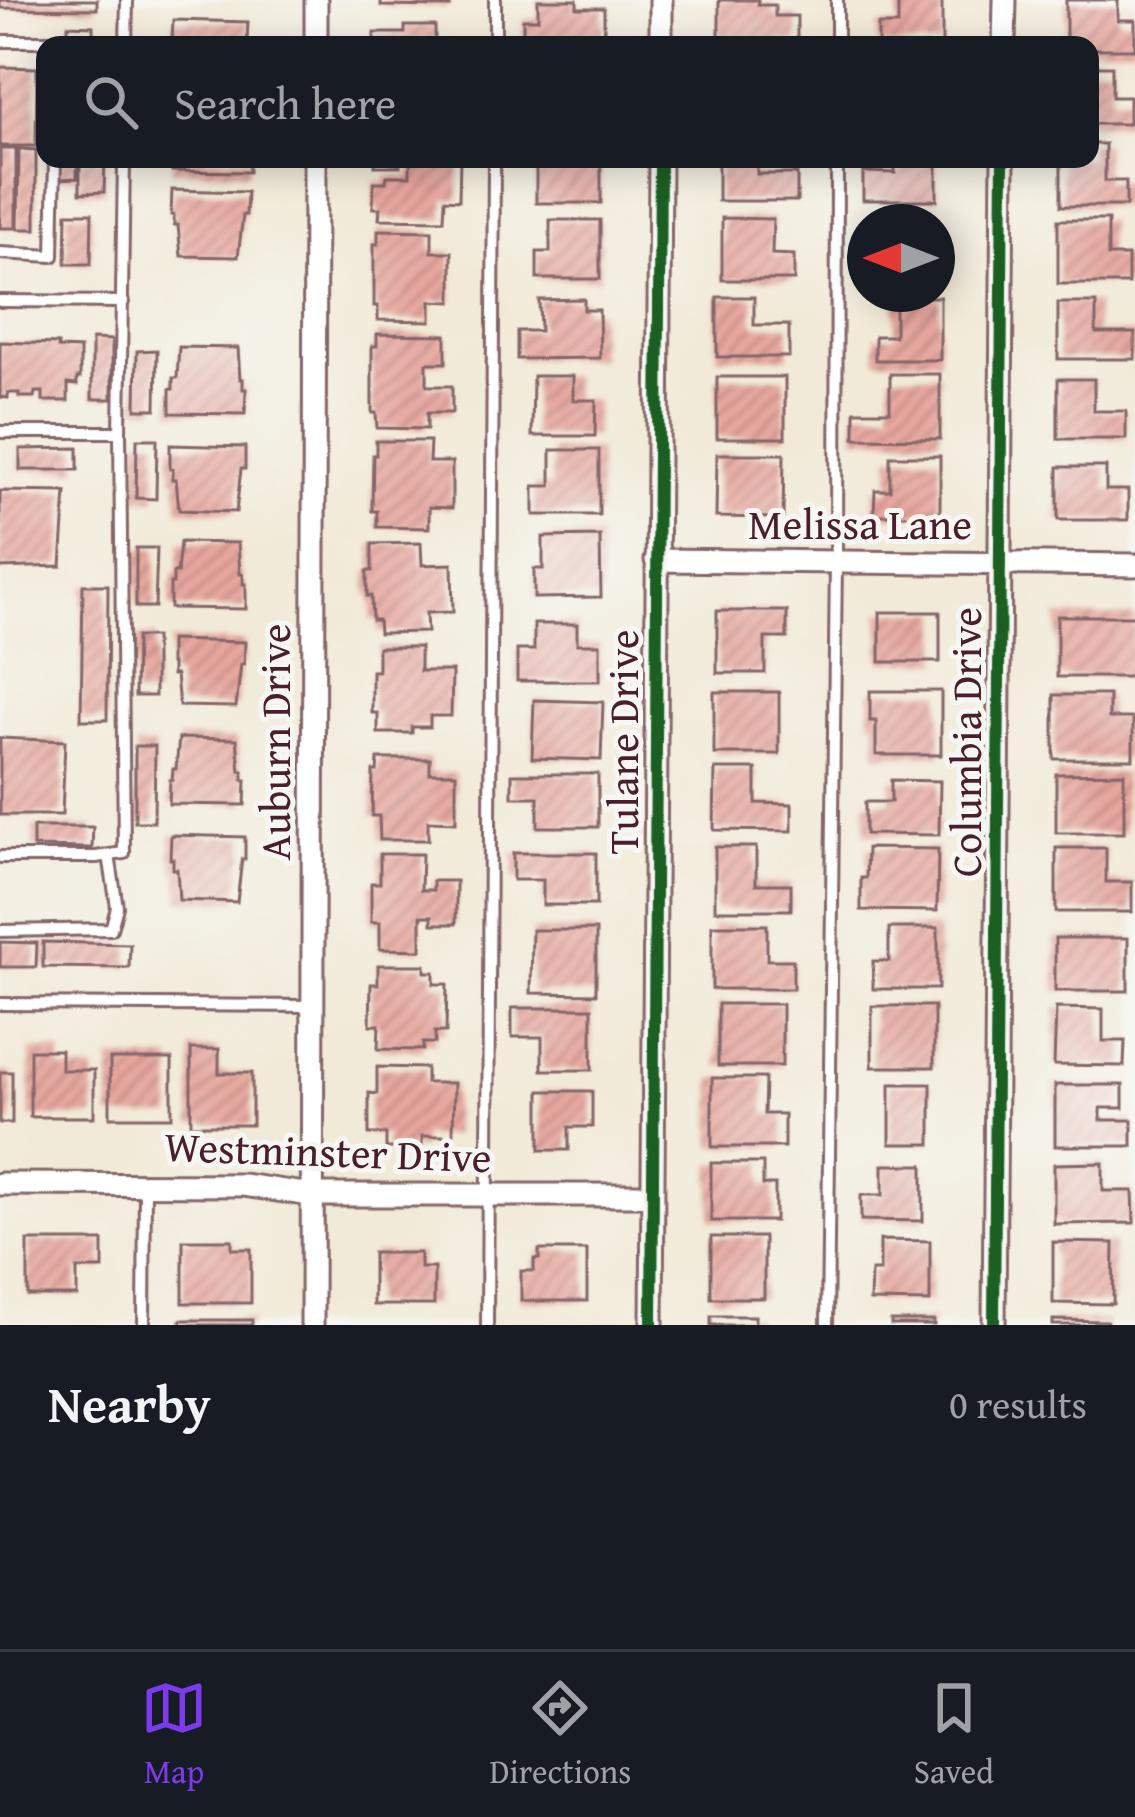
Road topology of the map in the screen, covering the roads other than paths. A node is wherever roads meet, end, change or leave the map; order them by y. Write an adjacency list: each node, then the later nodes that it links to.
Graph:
1 (127, 0): 7 (lane)
2 (316, 0): 8 (street)
3 (495, 0): 9 (lane)
4 (661, 0): 10 (street)
5 (837, 0): 11 (lane)
6 (1004, 0): 12 (street)
7 (126, 36)
8 (316, 36)
9 (495, 36)
10 (661, 36)
11 (837, 36)
12 (1004, 36)
13 (0, 41): 14 (lane)
14 (36, 41)
15 (55, 168): 22 (lane)
16 (124, 168): 24 (lane)
17 (315, 168): 35 (street, Auburn Drive)
18 (494, 168): 39 (lane)
19 (660, 168): 27 (street, Tulane Drive)
20 (837, 168): 28 (lane)
21 (1003, 168): 29 (street, Columbia Drive)
22 (0, 253)
23 (0, 301): 24 (lane)
24 (123, 302): 26 (lane)
25 (0, 432): 26 (lane)
26 (120, 432): 31 (lane)
27 (656, 560): 28 (street, Melissa Lane); 40 (street, Tulane Drive)
28 (836, 562): 29 (street, Melissa Lane); 45 (lane)
29 (998, 563): 30 (street, Melissa Lane); 46 (street, Columbia Drive)
30 (1135, 565)
31 (109, 855): 32 (lane); 33 (lane)
32 (0, 857)
33 (0, 931)
34 (0, 1004): 35 (lane)
35 (312, 1006): 38 (street, Auburn Drive)
36 (0, 1184): 37 (street, Westminster Drive)
37 (145, 1185): 38 (street, Westminster Drive); 41 (lane)
38 (311, 1195): 39 (street, Westminster Drive); 42 (street, Auburn Drive)
39 (488, 1195): 40 (street, Westminster Drive); 43 (lane)
40 (653, 1195): 44 (street, Tulane Drive)
41 (144, 1325)
42 (311, 1325)
43 (487, 1325)
44 (652, 1325)
45 (827, 1325)
46 (994, 1325)

